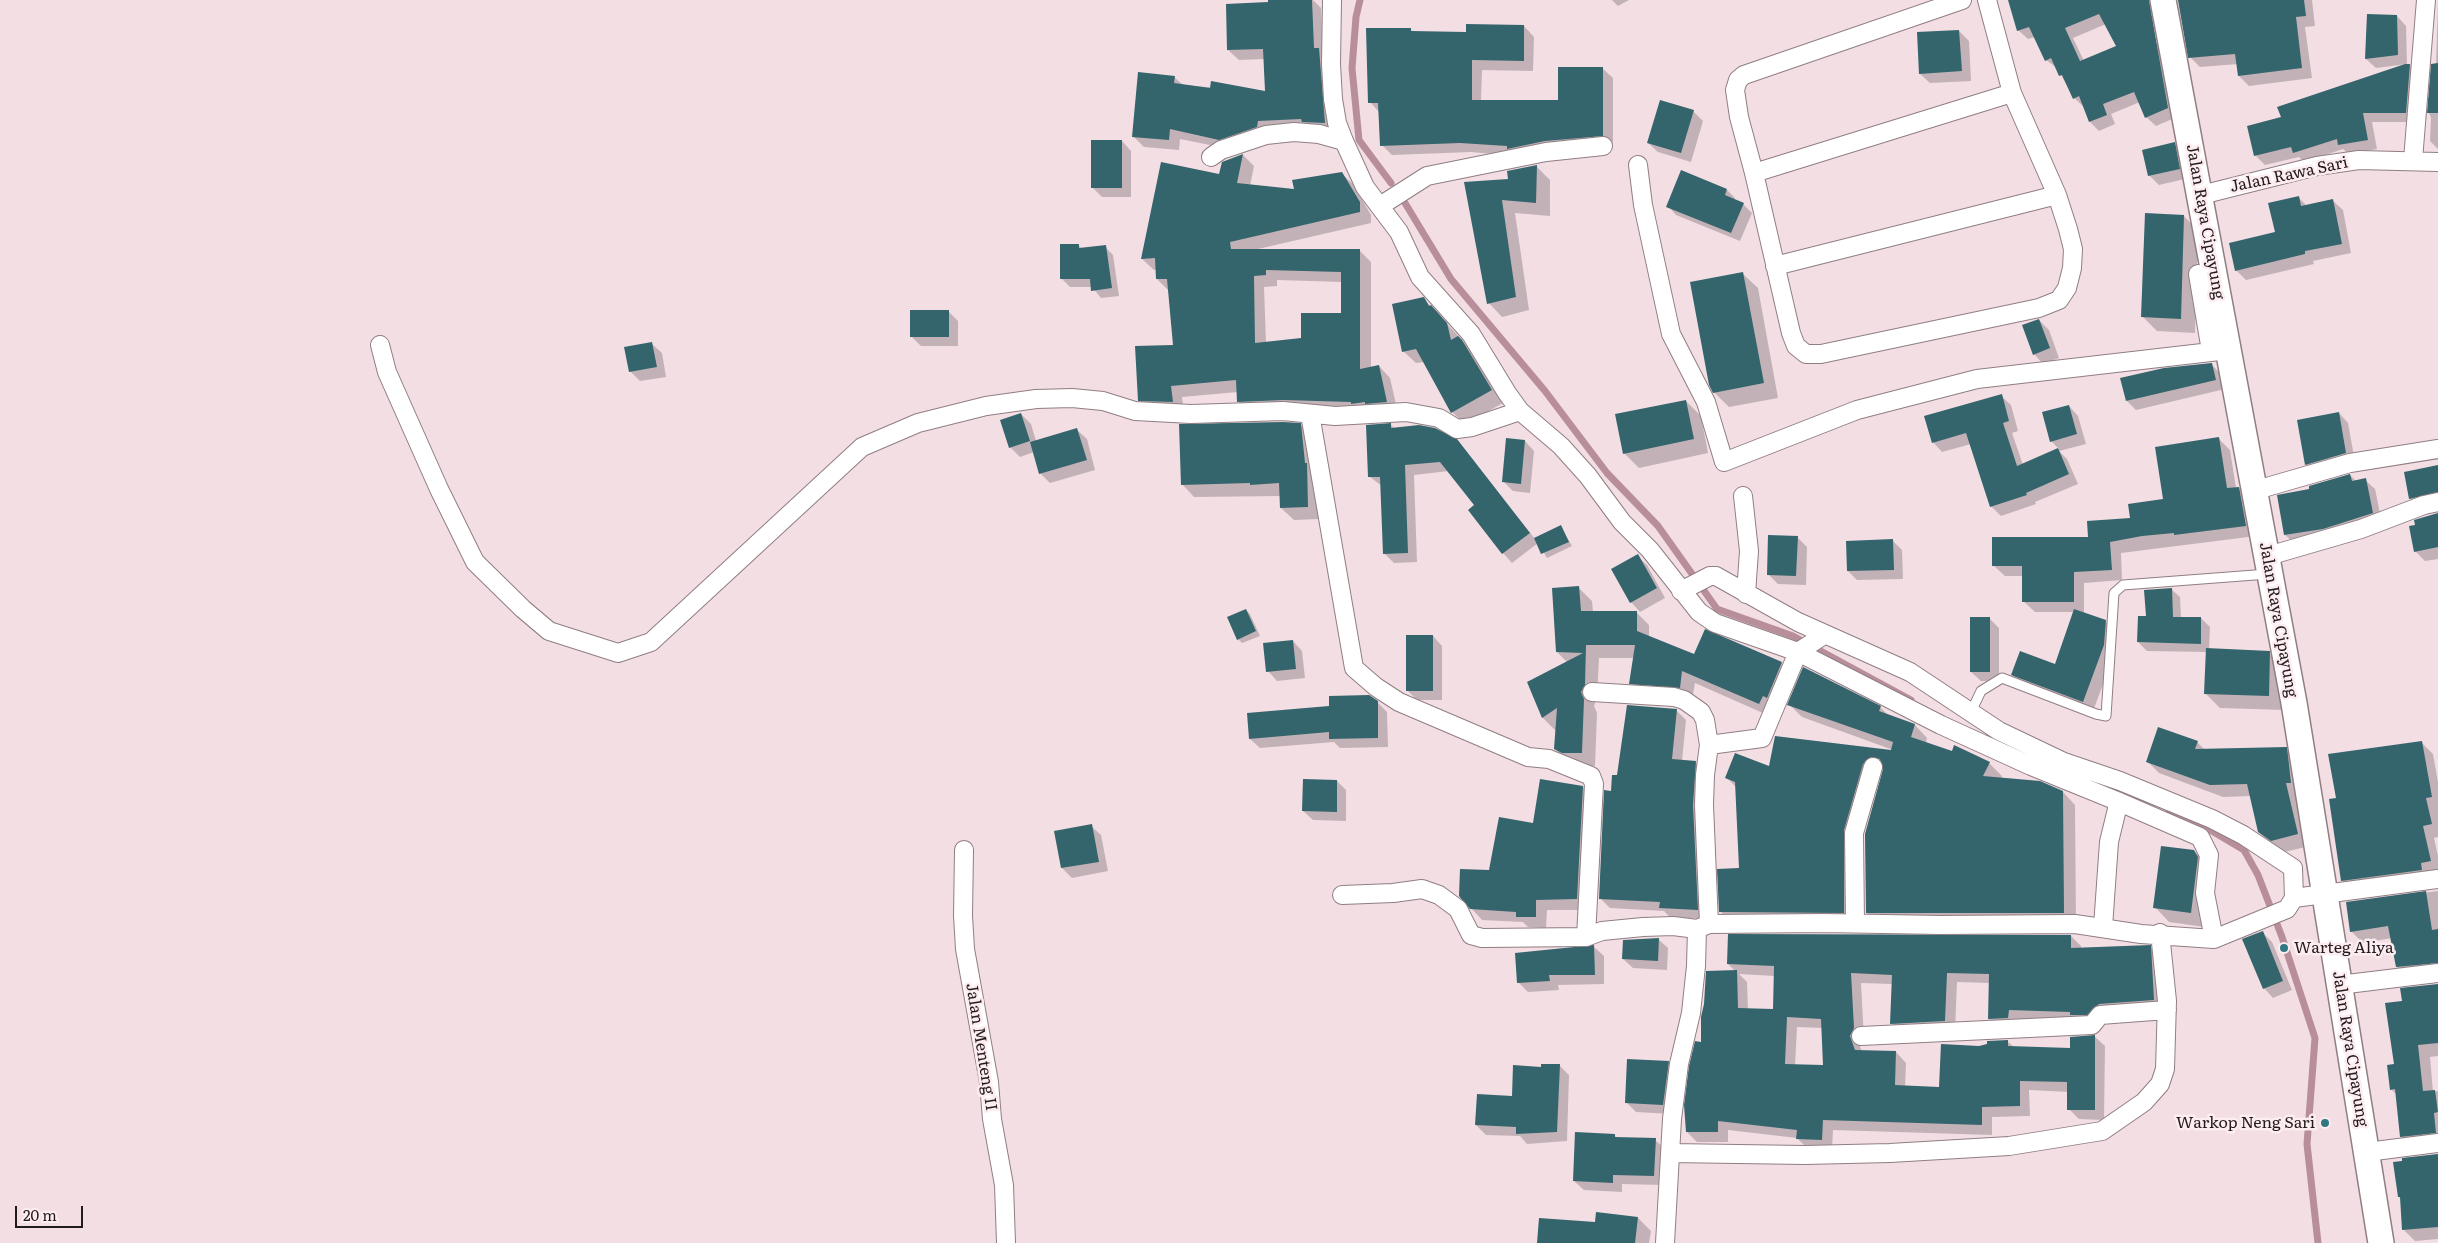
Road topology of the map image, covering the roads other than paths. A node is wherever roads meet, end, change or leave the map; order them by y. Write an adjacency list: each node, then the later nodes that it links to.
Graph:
1 (1332, 0): 7 (street)
2 (1962, 0): 13 (street)
3 (1987, 0): 6 (street)
4 (2163, 0): 15 (main road, Jalan Raya Cipayung)
5 (2426, 0): 10 (street)
6 (2012, 93): 13 (street); 14 (street)
7 (1344, 141): 9 (street); 16 (street)
8 (1603, 146): 16 (street)
9 (1211, 157)
10 (2413, 160): 11 (street, Jalan Rawa Sari); 15 (street, Jalan Rawa Sari)
11 (2438, 162)
12 (1638, 165): 21 (street)
13 (1754, 173): 17 (street)
14 (2057, 195): 17 (street); 17 (street)
15 (2201, 195): 19 (main road, Jalan Raya Cipayung)
16 (1380, 206): 22 (street)
17 (1775, 266)
18 (2198, 274): 19 (street)
19 (2213, 312): 21 (main road, Jalan Raya Cipayung)
20 (380, 345): 23 (street)
21 (2219, 350): 25 (main road, Jalan Raya Cipayung)
22 (1520, 411): 23 (street); 29 (street)
23 (1310, 414): 48 (street)
24 (2438, 449): 25 (street)
25 (2253, 491): 28 (main road, Jalan Raya Cipayung)
26 (1743, 496): 30 (street)
27 (2438, 502): 28 (street)
28 (2269, 565): 33 (lane); 38 (main road, Jalan Raya Cipayung)
29 (1686, 589): 30 (street); 31 (street)
30 (1746, 594): 31 (street)
31 (1811, 644): 33 (street); 34 (street); 36 (street)
32 (1592, 692): 34 (street)
33 (1970, 712): 39 (street)
34 (1709, 745): 45 (street)
35 (1873, 767): 44 (street)
36 (2117, 801): 46 (street); 49 (street)
37 (964, 850): 57 (street, Jalan Menteng II)
38 (2319, 865): 39 (street); 41 (main road, Jalan Raya Cipayung)
39 (2293, 868): 43 (street)
40 (2438, 879): 41 (street)
41 (2323, 893): 43 (street); 51 (main road, Jalan Raya Cipayung)
42 (1342, 895): 48 (street)
43 (2290, 903): 49 (street)
44 (1855, 923): 45 (street); 46 (street)
45 (1703, 927): 48 (street); 56 (street)
46 (2103, 927): 47 (street)
47 (2160, 934): 49 (street); 52 (street)
48 (1586, 937)
49 (2214, 939)
50 (2438, 973): 51 (street)
51 (2339, 985): 55 (main road, Jalan Raya Cipayung)
52 (2167, 1010): 53 (street); 56 (street)
53 (1861, 1036)
54 (2438, 1144): 55 (street)
55 (2367, 1152): 59 (main road, Jalan Raya Cipayung)
56 (1670, 1153): 58 (street)
57 (1006, 1243)
58 (1665, 1243)
59 (2380, 1243)

